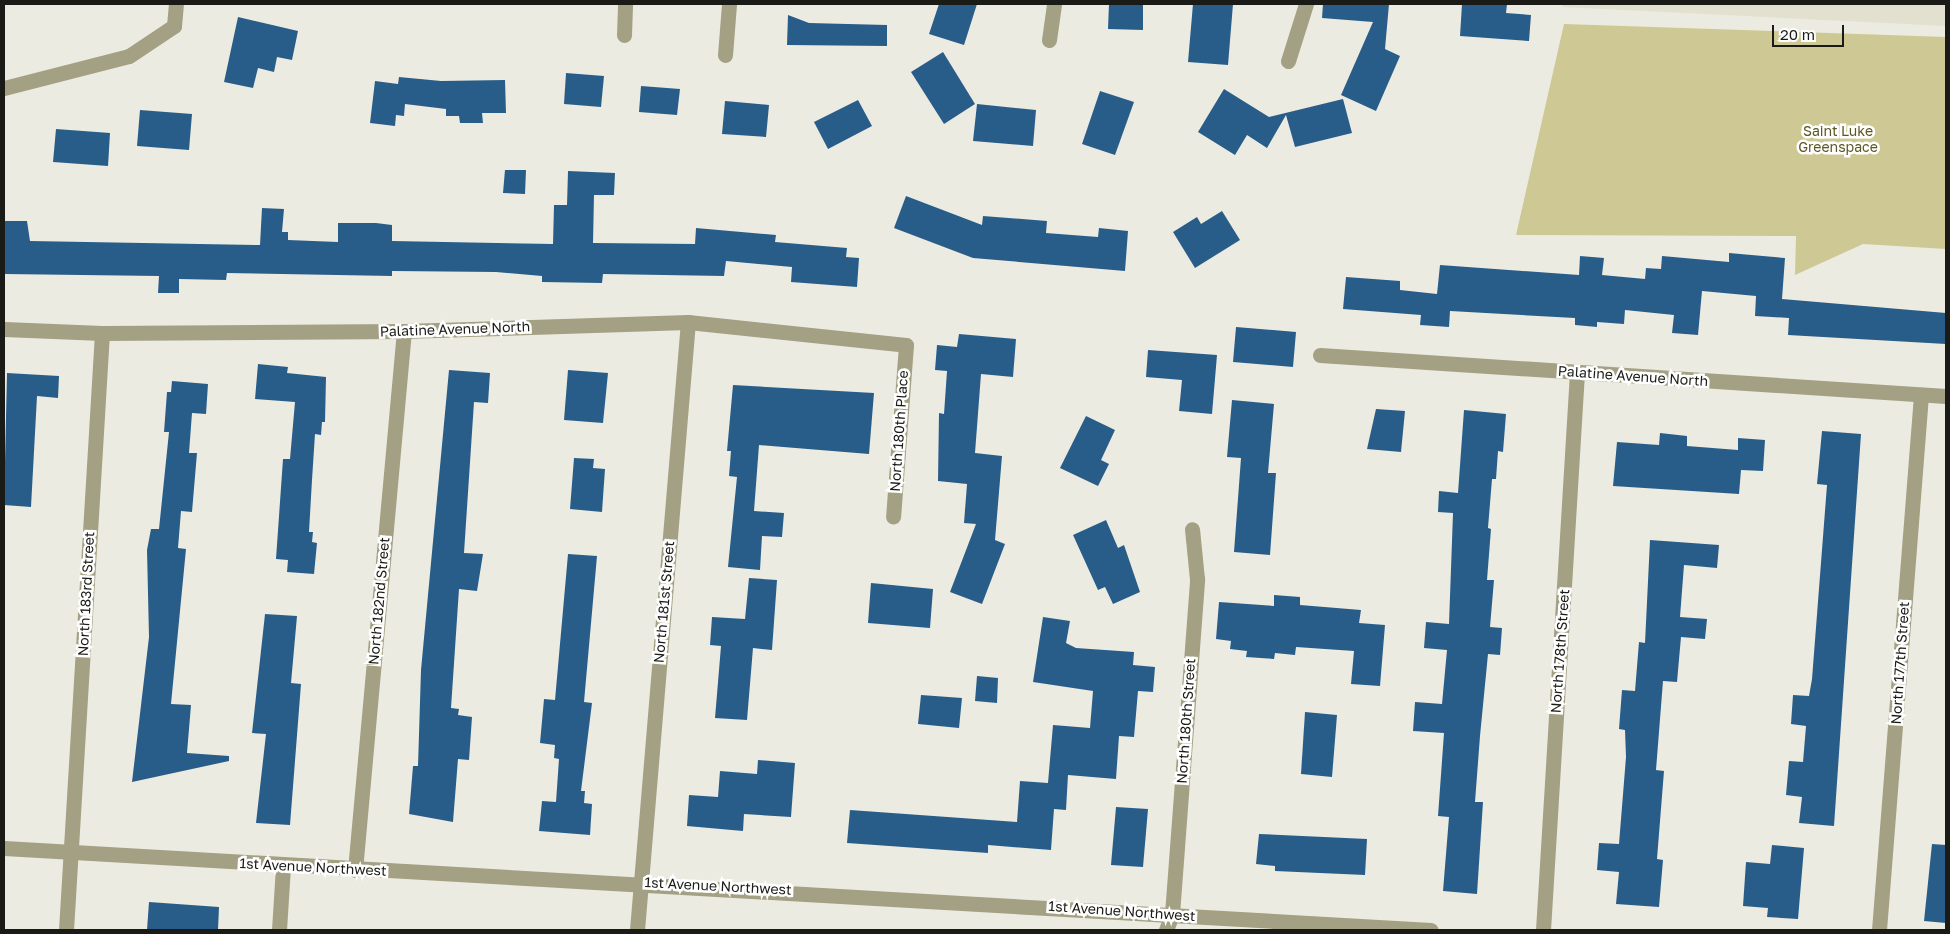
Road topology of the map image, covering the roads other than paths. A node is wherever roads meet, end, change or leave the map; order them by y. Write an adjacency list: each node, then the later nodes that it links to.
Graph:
1 (176, 4): 10 (street)
2 (625, 4): 6 (street)
3 (729, 4): 8 (street)
4 (1054, 4): 7 (street)
5 (1306, 4): 9 (street)
6 (624, 35)
7 (1048, 40)
8 (725, 54)
9 (1288, 61)
10 (4, 88)
11 (688, 322): 13 (street, Palatine Avenue North); 15 (street, Palatine Avenue North); 26 (street, North 181st Street)
12 (4, 329): 14 (street, Palatine Avenue North)
13 (404, 331): 14 (street, Palatine Avenue North); 25 (street, North 182nd Street)
14 (102, 334): 23 (street, North 183rd Street)
15 (906, 345): 20 (street, North 180th Place)
16 (1320, 355): 17 (street, Palatine Avenue North)
17 (1577, 372): 18 (street, Palatine Avenue North); 33 (street, North 178th Street)
18 (1921, 396): 19 (street, Palatine Avenue North); 34 (street, North 177th Street)
19 (1946, 396)
20 (893, 517)
21 (1192, 529): 27 (street, North 180th Street)
22 (4, 848): 23 (street, 1st Avenue Northwest)
23 (70, 854): 24 (street, 1st Avenue Northwest); 28 (street, North 183rd Street)
24 (284, 866): 25 (street, 1st Avenue Northwest); 29 (street)
25 (355, 870): 26 (street, 1st Avenue Northwest)
26 (640, 882): 27 (street, 1st Avenue Northwest); 30 (street, North 181st Street)
27 (1172, 914): 31 (street, North 180th Street); 32 (street, 1st Avenue Northwest)
28 (66, 930)
29 (279, 930)
30 (638, 930)
31 (1166, 930)
32 (1431, 930)
33 (1543, 930)
34 (1879, 930)

